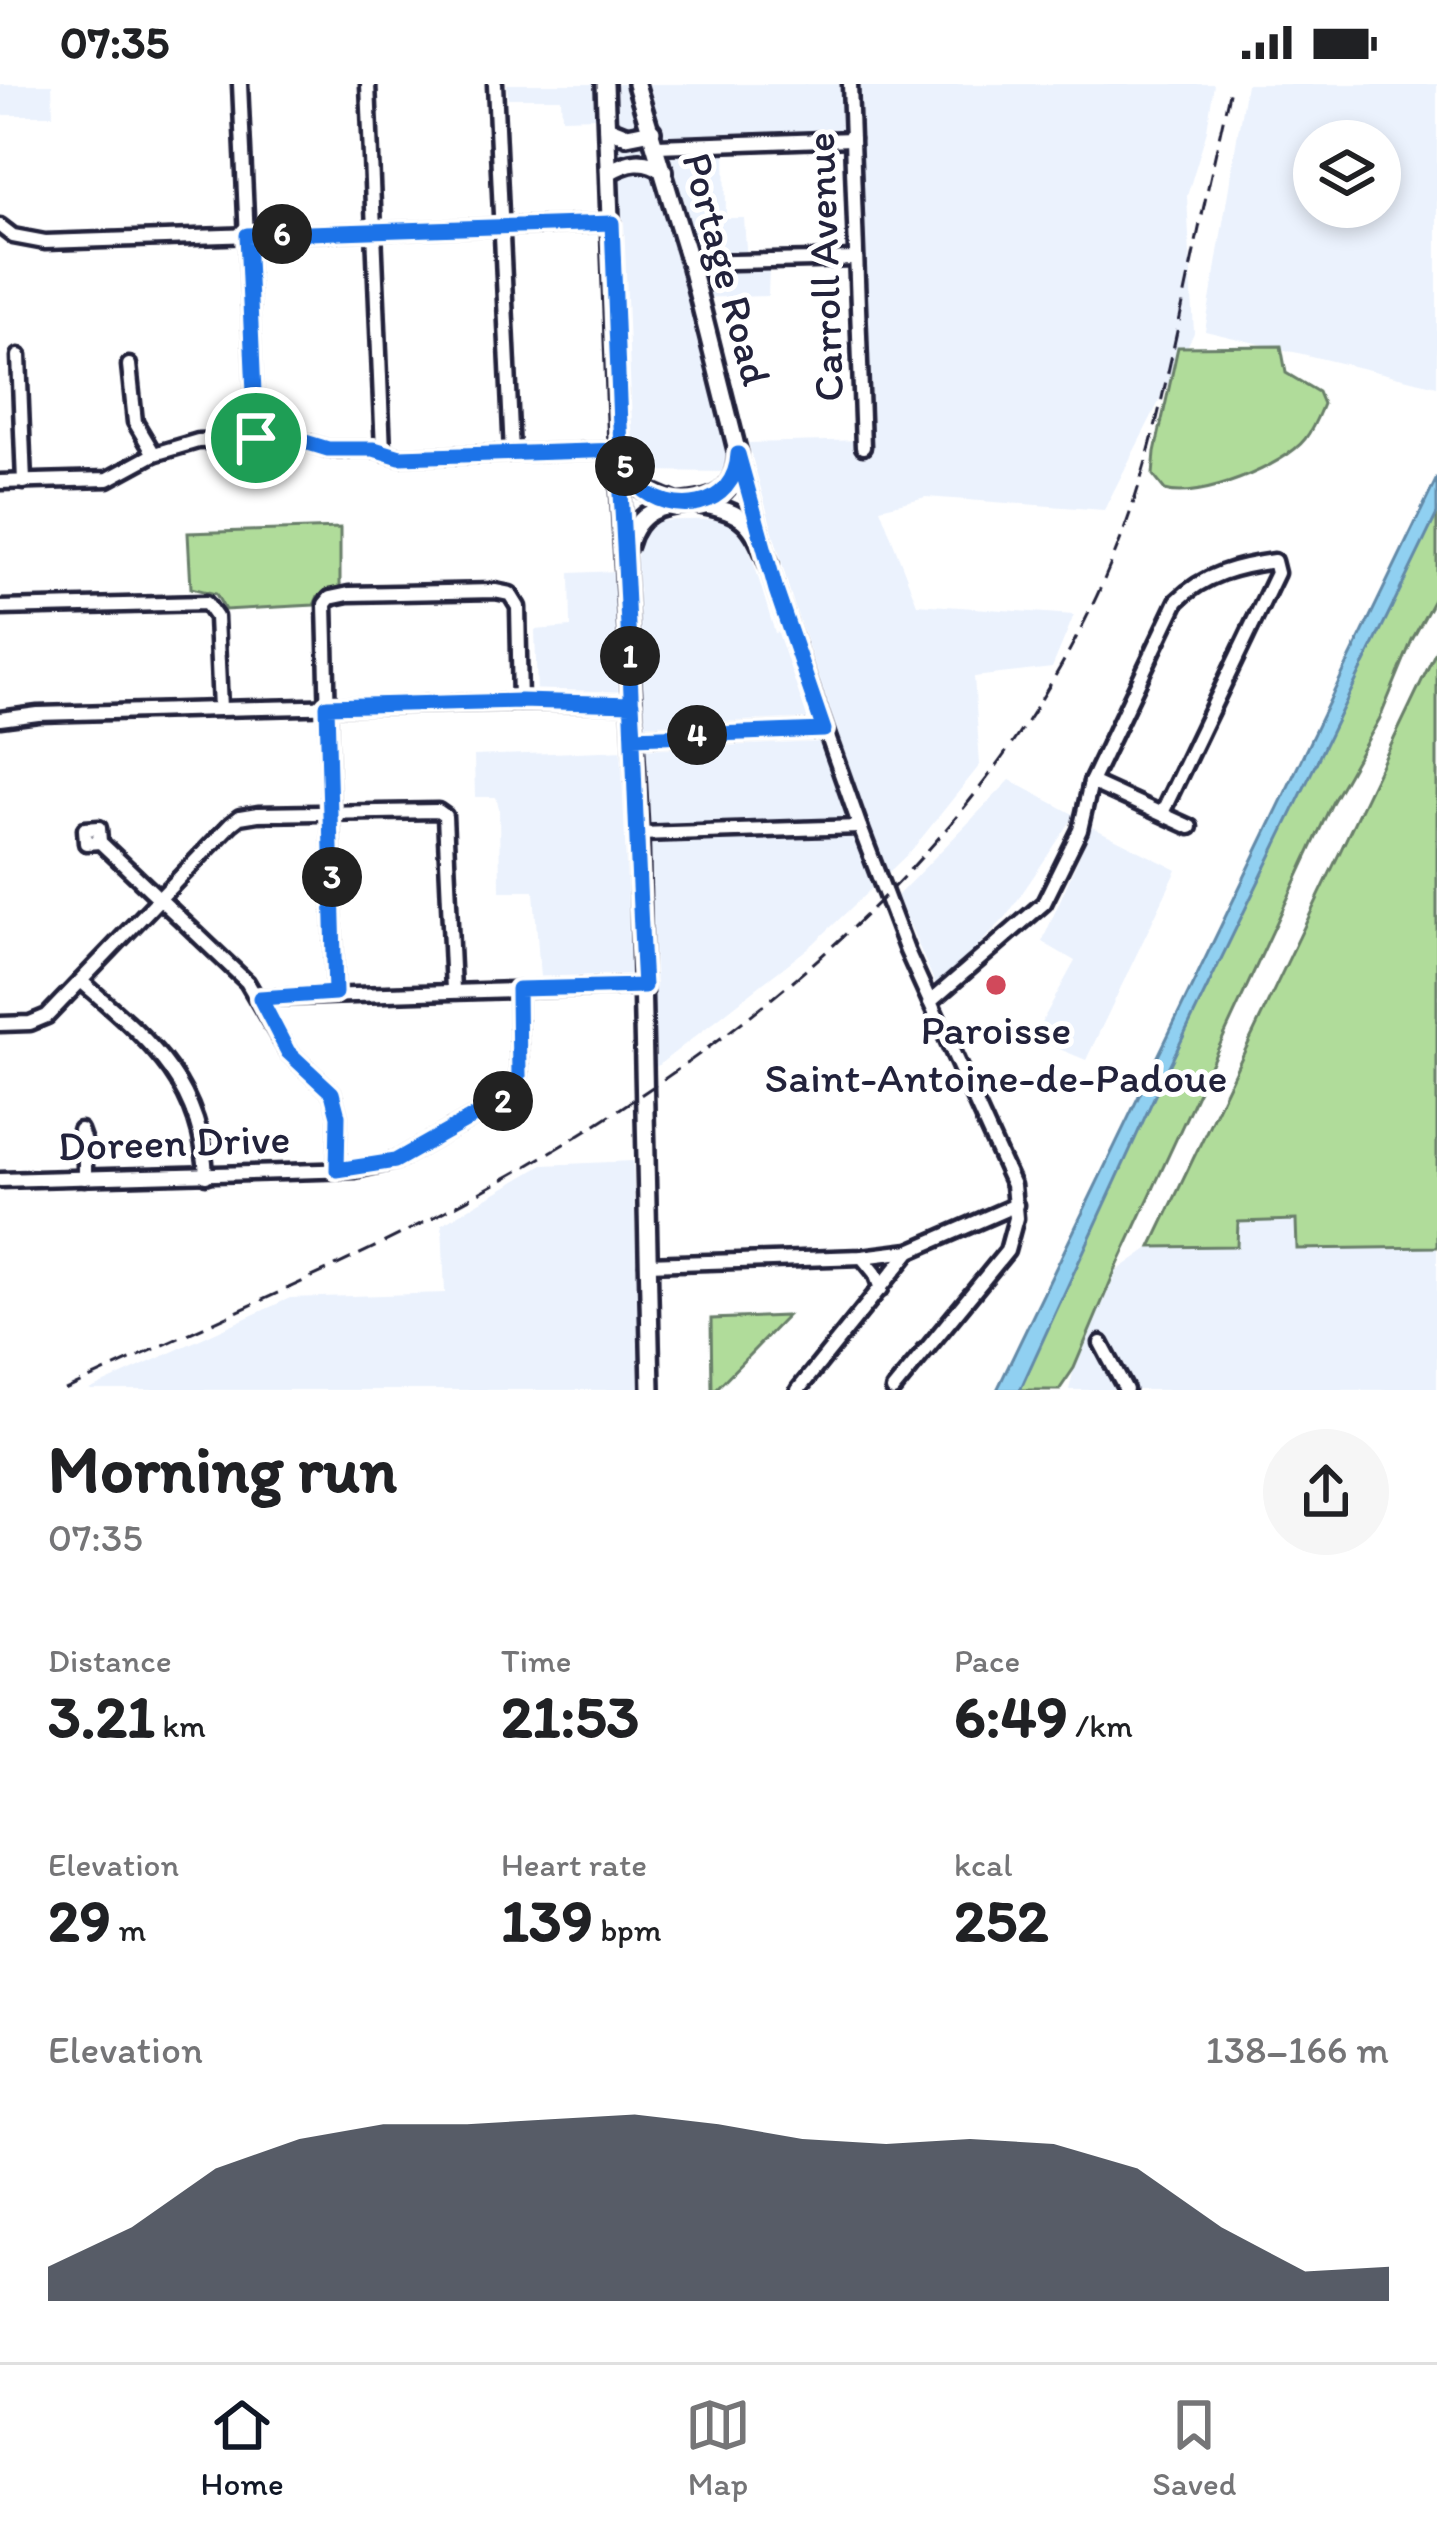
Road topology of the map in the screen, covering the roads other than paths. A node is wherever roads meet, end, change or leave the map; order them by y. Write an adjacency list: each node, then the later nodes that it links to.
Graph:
1 (240, 84): 16 (street)
2 (368, 84): 15 (street)
3 (494, 84): 14 (street)
4 (605, 84): 7 (main road)
5 (636, 84): 8 (main road, Portage Road)
6 (850, 84): 9 (street, Carroll Avenue)
7 (607, 128): 8 (main road); 11 (main road)
8 (655, 139): 9 (street); 10 (main road, Portage Road)
9 (852, 139): 17 (street, Carroll Avenue)
10 (664, 171): 11 (main road); 18 (main road, Portage Road)
11 (609, 172): 12 (main road)
12 (612, 223): 14 (street); 23 (main road)
13 (0, 226): 16 (street)
14 (502, 226): 15 (street); 25 (street)
15 (374, 231): 16 (street); 24 (street)
16 (247, 235): 21 (street)
17 (856, 259): 18 (street); 22 (street, Carroll Avenue)
18 (690, 263): 27 (main road, Portage Road)
19 (19, 356): 29 (street)
20 (129, 365): 26 (street)
21 (256, 438): 24 (street); 26 (street)
22 (863, 447)
23 (621, 450): 25 (street); 30 (main road); 32 (main road)
24 (383, 451): 25 (street)
25 (512, 452)
26 (154, 454): 29 (street)
27 (738, 454): 31 (main road); 33 (street, Portage Road)
28 (0, 482): 29 (street)
29 (24, 482)
30 (676, 503): 31 (main road); 32 (main road)
31 (697, 503): 33 (main road)
32 (625, 554): 36 (main road)
33 (769, 564): 40 (street, Portage Road)
34 (0, 608): 38 (street)
35 (520, 701): 36 (street); 37 (street); 37 (street)
36 (632, 704): 41 (main road)
37 (327, 706): 38 (street); 43 (street)
38 (220, 709): 39 (street)
39 (0, 719)
40 (824, 730): 41 (street); 45 (street, Portage Road)
41 (634, 737): 47 (main road)
42 (1091, 782): 44 (street); 44 (street); 56 (street)
43 (330, 813): 49 (street); 53 (street); 54 (street)
44 (1162, 813): 46 (street)
45 (860, 827): 47 (street); 56 (street, Portage Road)
46 (1190, 827)
47 (639, 834): 51 (main road)
48 (100, 842): 49 (street)
49 (159, 899): 50 (street); 55 (street)
50 (81, 981): 57 (street); 60 (street)
51 (644, 986): 52 (street); 66 (main road)
52 (518, 989): 53 (street); 59 (street, Doreen Drive)
53 (453, 990): 54 (street)
54 (335, 993): 55 (street)
55 (260, 998): 59 (street)
56 (930, 1002): 63 (street, Portage Road)
57 (0, 1024)
58 (80, 1130): 61 (street)
59 (337, 1170): 60 (street, Doreen Drive)
60 (206, 1176): 61 (street, Doreen Drive)
61 (85, 1178): 62 (street, Doreen Drive)
62 (0, 1180)
63 (1016, 1205): 64 (street); 71 (street)
64 (910, 1251): 65 (street); 67 (street)
65 (862, 1256): 66 (street); 67 (street)
66 (647, 1264): 69 (main road)
67 (881, 1289): 70 (street)
68 (1101, 1343): 72 (street)
69 (650, 1390)
70 (798, 1390)
71 (893, 1390)
72 (1126, 1390)

